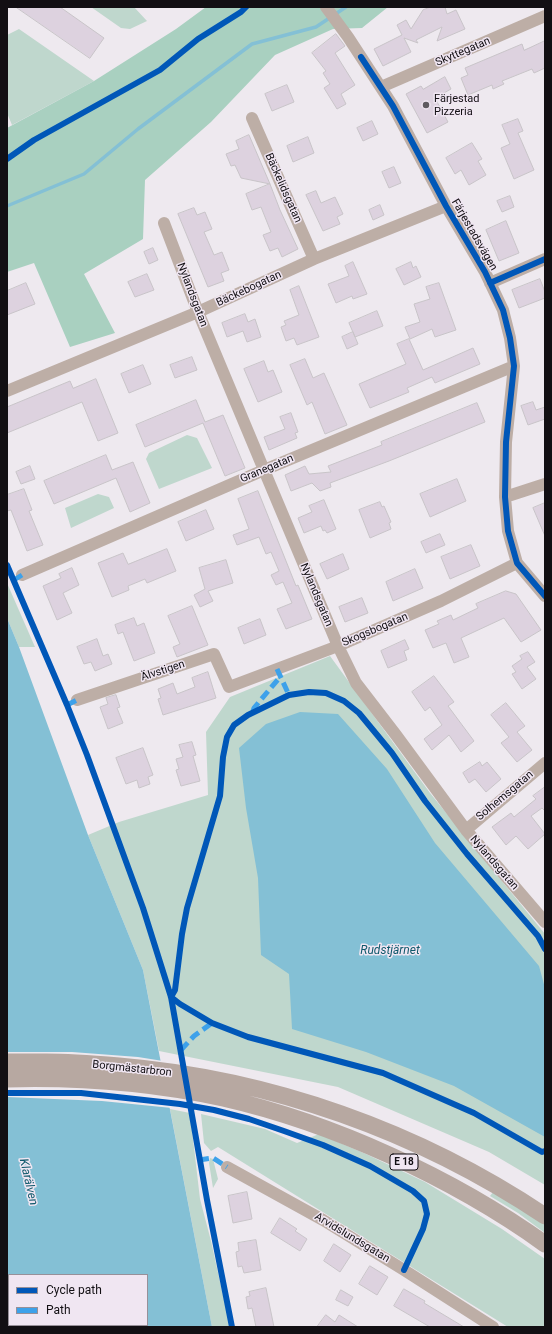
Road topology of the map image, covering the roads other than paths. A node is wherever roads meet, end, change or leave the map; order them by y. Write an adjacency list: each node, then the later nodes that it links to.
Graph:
1 (326, 7): 3 (street, Färjestadsvägen)
2 (545, 16): 3 (street, Skyttegatan)
3 (381, 87): 5 (street, Färjestadsvägen)
4 (252, 118): 7 (street, Bäckelidsgatan)
5 (446, 206): 7 (street, Bäckebogatan); 9 (street, Färjestadsvägen)
6 (164, 223): 10 (street, Nylandsgatan)
7 (314, 259): 10 (street, Bäckebogatan)
8 (545, 259): 9 (street)
9 (490, 283): 11 (street, Färjestadsvägen)
10 (198, 312): 12 (street, Bäckebogatan); 13 (street, Nylandsgatan)
11 (514, 366): 13 (street, Granegatan); 15 (street, Färjestadsvägen)
12 (7, 391)
13 (264, 470): 17 (street, Granegatan); 19 (street, Nylandsgatan)
14 (545, 484): 15 (street)
15 (505, 497): 16 (street, Färjestadsvägen)
16 (517, 563): 18 (street, Färjestadsvägen); 19 (street, Skogsbogatan)
17 (22, 575)
18 (545, 596)
19 (338, 646): 20 (street, Skogsbogatan); 23 (street, Nylandsgatan)
20 (229, 687): 21 (street, Älvstigen)
21 (77, 700)
22 (545, 763): 23 (street, Solhemsgatan)
23 (466, 830): 24 (street, Nylandsgatan)
24 (545, 922)
25 (7, 1062): 28 (highway, Borgmästarbron / E 18)
26 (7, 1078): 29 (highway, Borgmästarbron / E 18)
27 (227, 1167): 30 (street, Arvidslundsgatan)
28 (545, 1216)
29 (545, 1244)
30 (493, 1327)

